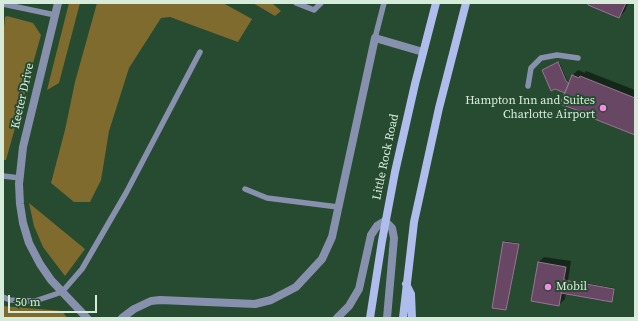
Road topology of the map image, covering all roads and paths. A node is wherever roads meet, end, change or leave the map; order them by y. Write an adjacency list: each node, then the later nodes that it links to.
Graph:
1 (58, 3): 8 (street, Keeter Drive)
2 (296, 3): 7 (lane)
3 (384, 3): 9 (lane)
4 (436, 3): 11 (main road, Little Rock Road)
5 (466, 3): 19 (main road)
6 (3, 4): 8 (lane)
7 (319, 4)
8 (55, 14): 15 (street, Keeter Drive)
9 (375, 38): 11 (street); 17 (street)
10 (200, 52): 20 (lane)
11 (423, 52): 18 (main road, Little Rock Road)
12 (578, 58): 13 (lane)
13 (528, 86)
14 (3, 176): 15 (lane)
15 (20, 178): 20 (street, Keeter Drive)
16 (245, 189): 17 (lane)
17 (338, 208): 23 (street)
18 (385, 221): 24 (street); 25 (main road, Little Rock Road); 26 (street)
19 (406, 284): 27 (main road); 28 (main road)
20 (62, 292): 21 (lane); 22 (street, Keeter Drive)
21 (3, 297)
22 (86, 318)
23 (122, 318)
24 (337, 318)
25 (370, 318)
26 (387, 318)
27 (403, 318)
28 (412, 318)

